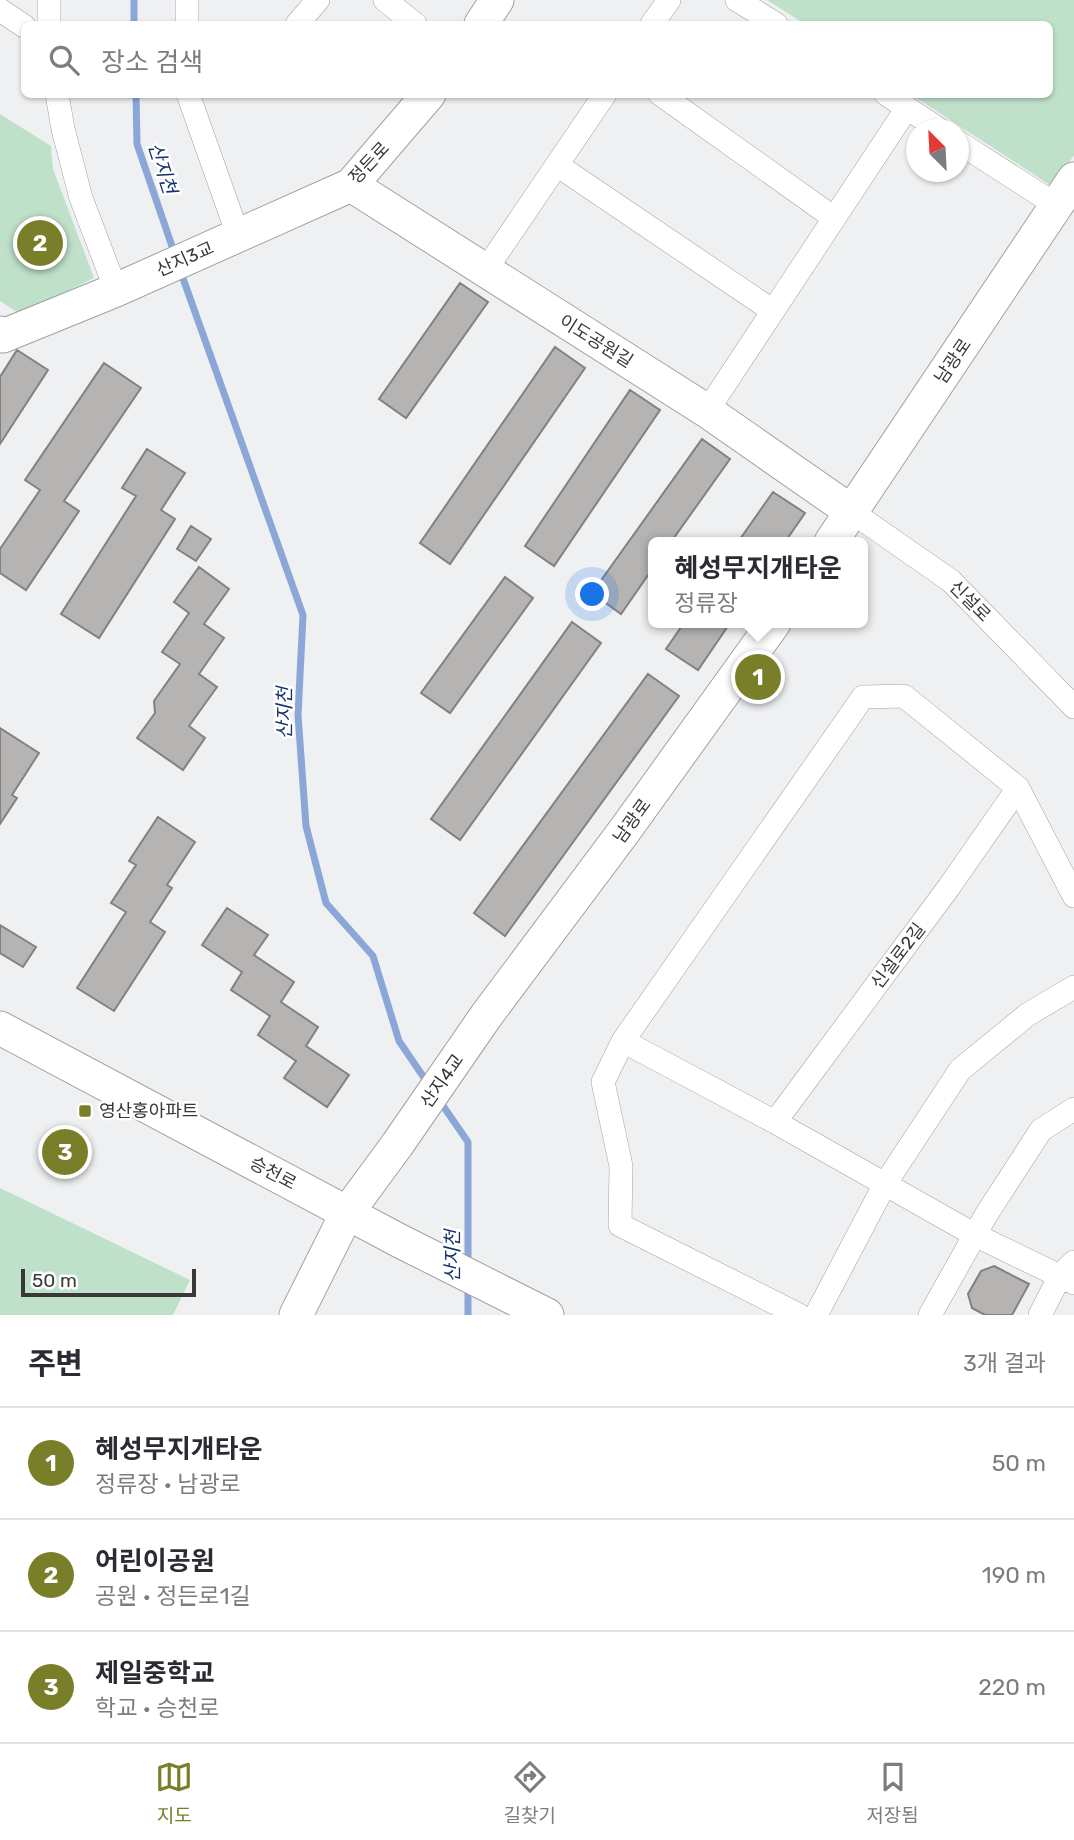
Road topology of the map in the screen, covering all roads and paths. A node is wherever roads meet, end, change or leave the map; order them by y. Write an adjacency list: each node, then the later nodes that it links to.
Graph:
1 (50, 0): 9 (street)
2 (187, 0): 10 (street)
3 (318, 0): 11 (street)
4 (385, 0): 12 (street)
5 (497, 0): 13 (main road)
6 (669, 0): 14 (street)
7 (737, 0): 15 (street)
8 (0, 10): 16 (street)
9 (49, 21)
10 (187, 21)
11 (300, 21)
12 (411, 21)
13 (483, 21)
14 (654, 21)
15 (771, 21)
16 (21, 24)
17 (58, 98): 32 (street)
18 (190, 98): 30 (street)
19 (426, 98): 27 (main road, 정든로)
20 (602, 98): 26 (street)
21 (666, 98): 29 (street)
22 (892, 98): 23 (street)
23 (907, 108): 24 (street); 29 (street)
24 (924, 119)
25 (969, 147): 28 (street)
26 (557, 165): 31 (street); 33 (street)
27 (351, 186): 30 (main road, 정든로); 31 (main road, 이도공원길)
28 (1065, 192): 36 (main road, 남광로)
29 (834, 218): 33 (street)
30 (246, 231): 32 (main road, 산지3교)
31 (485, 271): 35 (main road, 이도공원길)
32 (116, 290): 34 (main road)
33 (773, 311): 35 (street)
34 (1, 337)
35 (707, 411): 36 (main road, 이도공원길)
36 (852, 512): 37 (main road, 남광로); 39 (street, 신설로)
37 (834, 537)
38 (770, 628): 43 (main road, 남광로)
39 (1074, 707)
40 (1018, 788): 41 (street); 45 (street); 47 (street, 신설로2길)
41 (1074, 896)
42 (1074, 987): 48 (street)
43 (486, 1016): 49 (main road, 산지4교)
44 (0, 1028): 49 (main road, 승천로)
45 (622, 1041): 47 (street); 54 (street)
46 (1074, 1109): 50 (street)
47 (775, 1122): 48 (street)
48 (886, 1184): 50 (street); 55 (street)
49 (347, 1213): 52 (main road, 승천로); 53 (main road)
50 (975, 1235): 51 (street); 56 (street)
51 (1069, 1274): 57 (street)
52 (535, 1310)
53 (296, 1315)
54 (799, 1315)
55 (816, 1315)
56 (930, 1315)
57 (1040, 1315)

